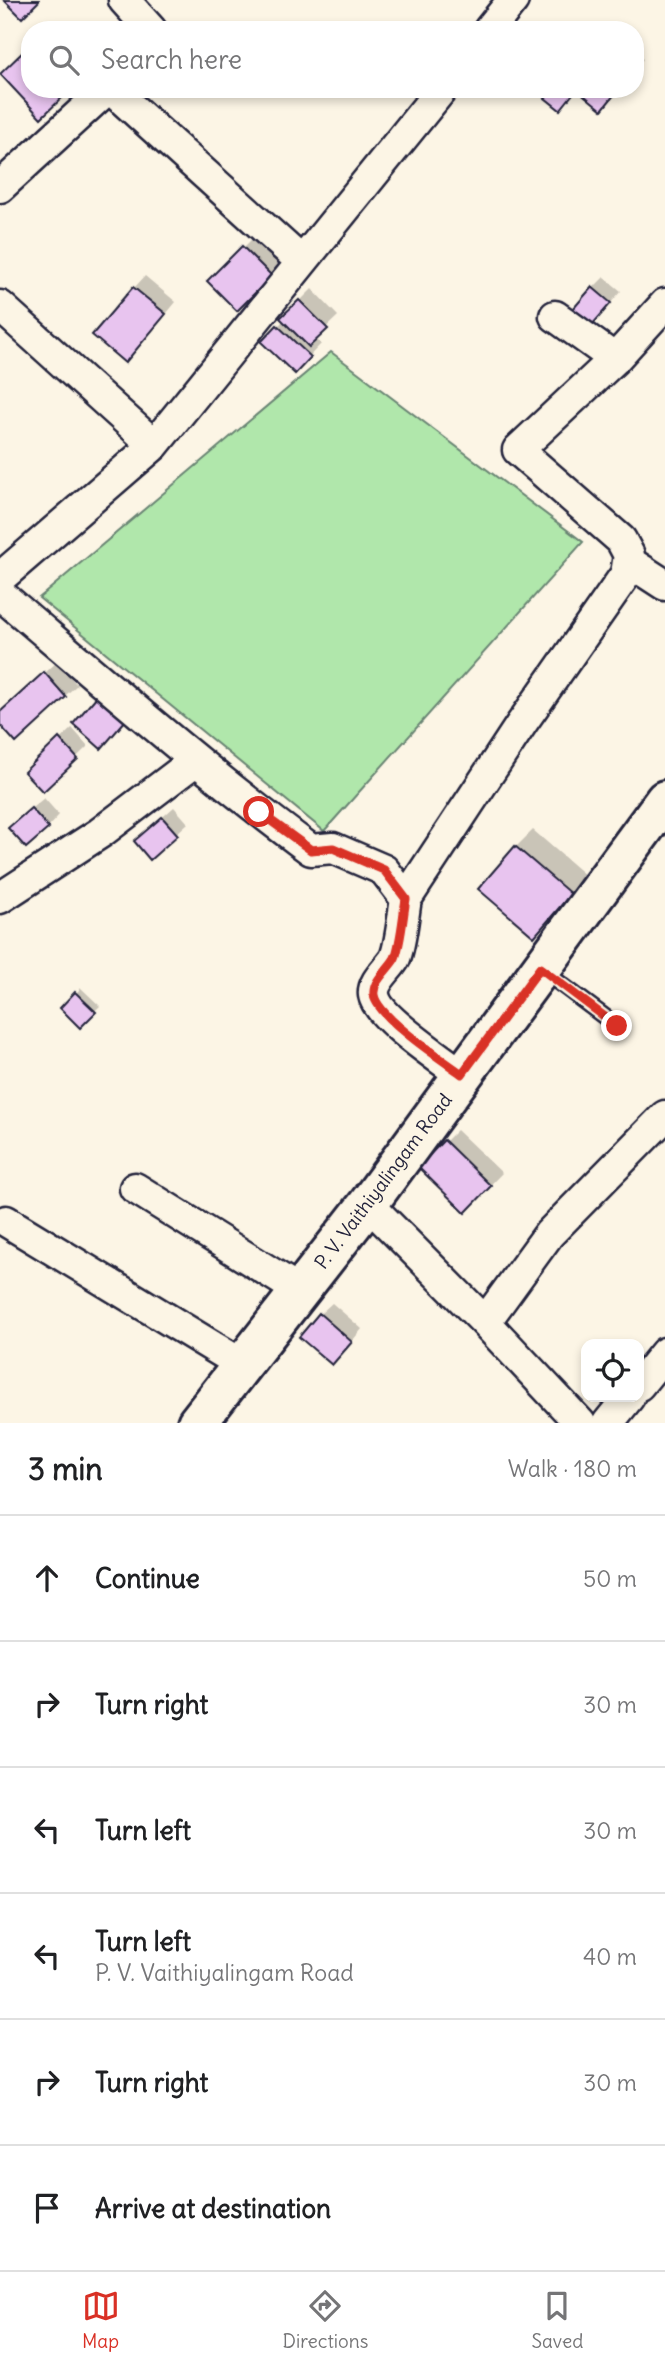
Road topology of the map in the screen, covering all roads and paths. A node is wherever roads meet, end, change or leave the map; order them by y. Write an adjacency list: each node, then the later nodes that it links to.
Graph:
1 (124, 0): 3 (street)
2 (513, 0): 4 (street)
3 (142, 21)
4 (496, 21)
5 (99, 98): 8 (street)
6 (119, 98): 9 (street)
7 (435, 98): 9 (street)
8 (0, 187)
9 (302, 262): 14 (street)
10 (665, 303): 13 (street)
11 (0, 306): 14 (street)
12 (555, 316): 13 (street)
13 (615, 359): 15 (street)
14 (154, 445): 16 (street)
15 (628, 561): 17 (street); 22 (street)
16 (0, 578)
17 (665, 585)
18 (0, 594): 19 (street)
19 (196, 760): 21 (street); 22 (street)
20 (665, 800): 23 (street, P. V. Vaithiyalingam Road)
21 (0, 898)
22 (406, 899): 25 (street)
23 (540, 968): 24 (lane); 25 (street, P. V. Vaithiyalingam Road)
24 (617, 1026)
25 (462, 1074): 28 (street, P. V. Vaithiyalingam Road)
26 (665, 1116): 31 (street)
27 (135, 1188): 30 (street)
28 (368, 1204): 30 (street, P. V. Vaithiyalingam Road); 31 (street)
29 (6, 1221): 33 (street)
30 (300, 1291): 33 (street, P. V. Vaithiyalingam Road)
31 (485, 1322): 37 (street)
32 (665, 1353): 34 (street)
33 (243, 1365): 36 (street, P. V. Vaithiyalingam Road)
34 (644, 1379)
35 (625, 1402): 38 (street)
36 (197, 1423)
37 (580, 1423)
38 (608, 1423)

